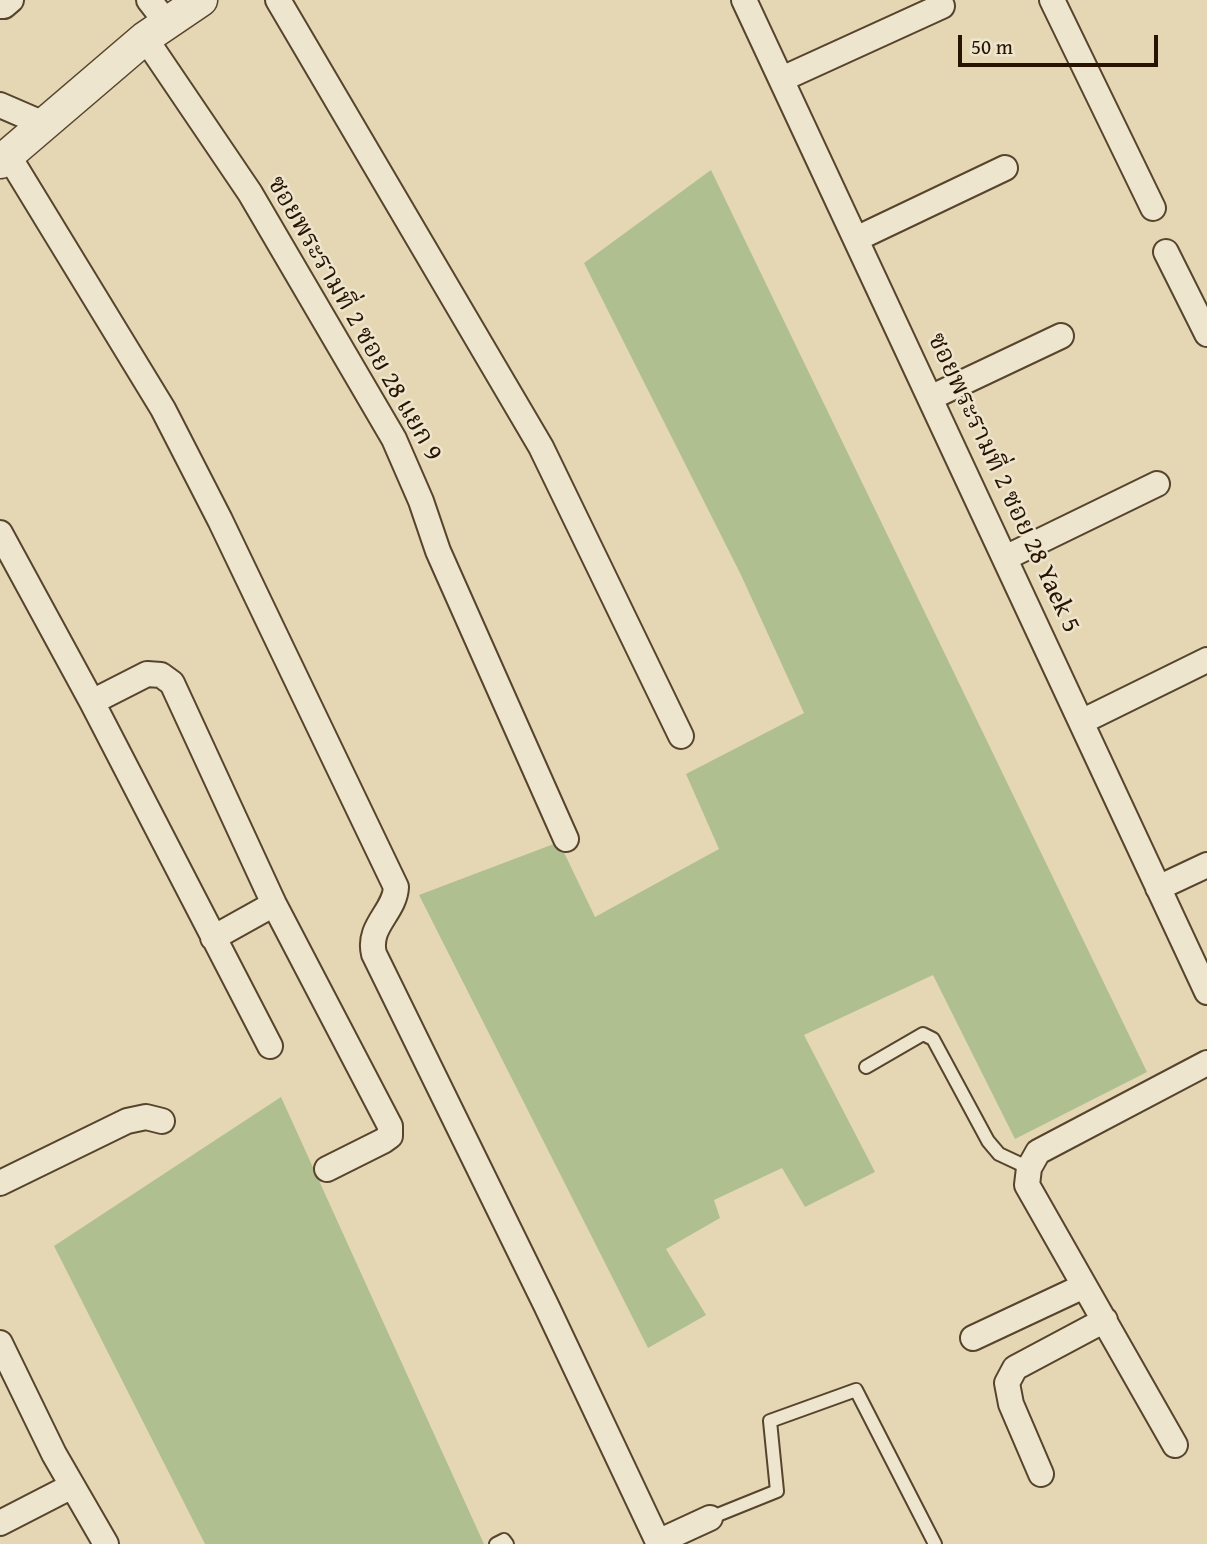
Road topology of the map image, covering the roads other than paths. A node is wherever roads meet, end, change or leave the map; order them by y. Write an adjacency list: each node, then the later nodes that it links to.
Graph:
1 (11, 0): 6 (street)
2 (201, 0): 8 (street)
3 (278, 0): 26 (street)
4 (744, 0): 9 (street, ซอยพระรามที่ 2 ซอย 28 Yaek 5)
5 (1052, 0): 14 (street)
6 (0, 6)
7 (942, 6): 9 (street)
8 (154, 20): 11 (street); 27 (street, ซอยพระรามที่ 2 ซอย 28 แยก 9)
9 (782, 79): 15 (street, ซอยพระรามที่ 2 ซอย 28 Yaek 5)
10 (0, 105): 11 (street)
11 (44, 124): 12 (street)
12 (4, 158): 49 (street)
13 (1005, 168): 15 (street)
14 (1153, 208)
15 (856, 240): 19 (street, ซอยพระรามที่ 2 ซอย 28 Yaek 5)
16 (1166, 252): 17 (street)
17 (1207, 334)
18 (1061, 336): 19 (street)
19 (930, 398): 22 (street, ซอยพระรามที่ 2 ซอย 28 Yaek 5)
20 (1157, 484): 22 (street)
21 (0, 533): 24 (street)
22 (1004, 558): 25 (street, ซอยพระรามที่ 2 ซอย 28 Yaek 5)
23 (1207, 660): 25 (street)
24 (92, 702): 30 (street); 31 (street)
25 (1081, 722): 29 (street, ซอยพระรามที่ 2 ซอย 28 Yaek 5)
26 (681, 736)
27 (566, 839)
28 (1207, 865): 29 (street)
29 (1158, 888): 32 (street, ซอยพระรามที่ 2 ซอย 28 Yaek 5)
30 (274, 904): 31 (street); 38 (street)
31 (213, 938): 33 (street)
32 (1207, 992)
33 (271, 1046)
34 (1207, 1063): 37 (street)
35 (866, 1067): 37 (lane)
36 (162, 1121): 39 (street)
37 (1029, 1168): 40 (street)
38 (327, 1169)
39 (0, 1183)
40 (1084, 1286): 41 (street); 42 (street)
41 (1105, 1320): 44 (street); 45 (street)
42 (973, 1338)
43 (0, 1343): 46 (street)
44 (1175, 1445)
45 (1041, 1474)
46 (72, 1486): 48 (street); 50 (street)
47 (710, 1518): 49 (street); 53 (lane)
48 (0, 1523)
49 (657, 1543)
50 (106, 1544)
51 (496, 1544): 52 (lane)
52 (507, 1544)
53 (935, 1544)

